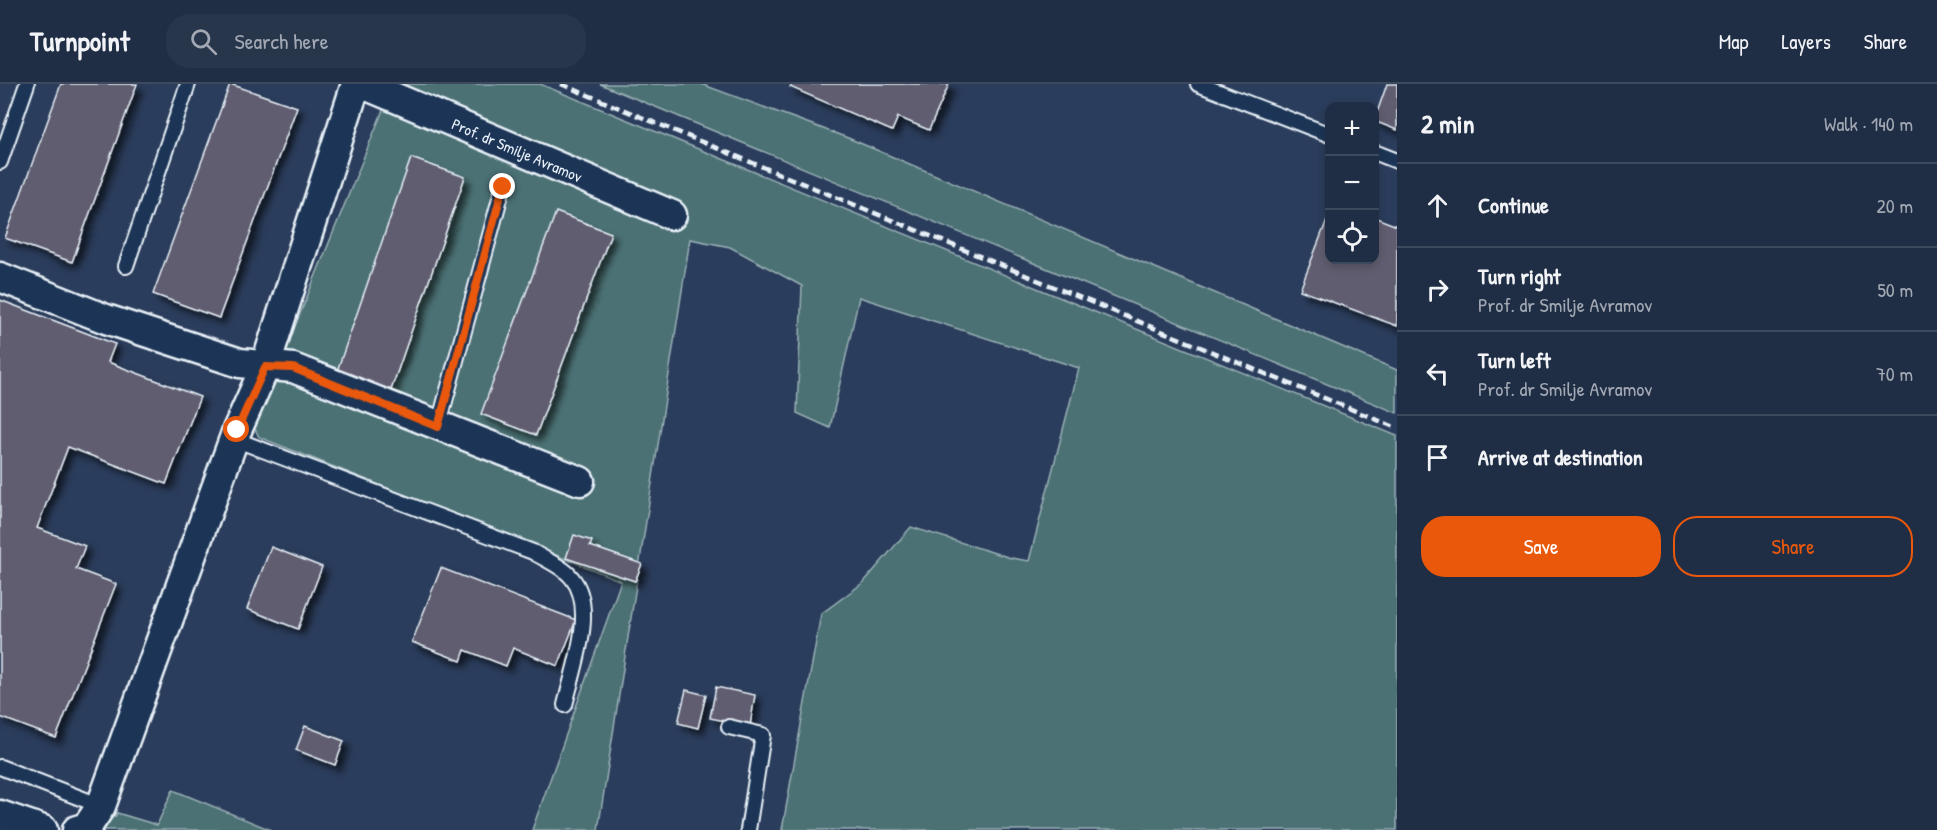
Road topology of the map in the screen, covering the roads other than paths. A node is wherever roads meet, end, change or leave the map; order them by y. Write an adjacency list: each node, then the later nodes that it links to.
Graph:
1 (27, 84): 9 (lane)
2 (188, 84): 12 (lane)
3 (356, 84): 14 (street)
4 (363, 84): 11 (street, Prof. dr Smilje Avramov)
5 (1198, 84): 6 (lane)
6 (1325, 133)
7 (1379, 155): 8 (lane)
8 (1397, 161)
9 (0, 162)
10 (503, 187): 15 (lane)
11 (672, 214)
12 (126, 266)
13 (0, 277): 14 (street)
14 (265, 367): 15 (street); 16 (street)
15 (438, 427): 17 (street)
16 (234, 439): 18 (lane); 21 (street)
17 (580, 481)
18 (565, 705)
19 (729, 727): 25 (lane)
20 (0, 767): 21 (lane)
21 (101, 806): 24 (street)
22 (0, 815): 23 (street)
23 (43, 830)
24 (77, 830)
25 (748, 830)

